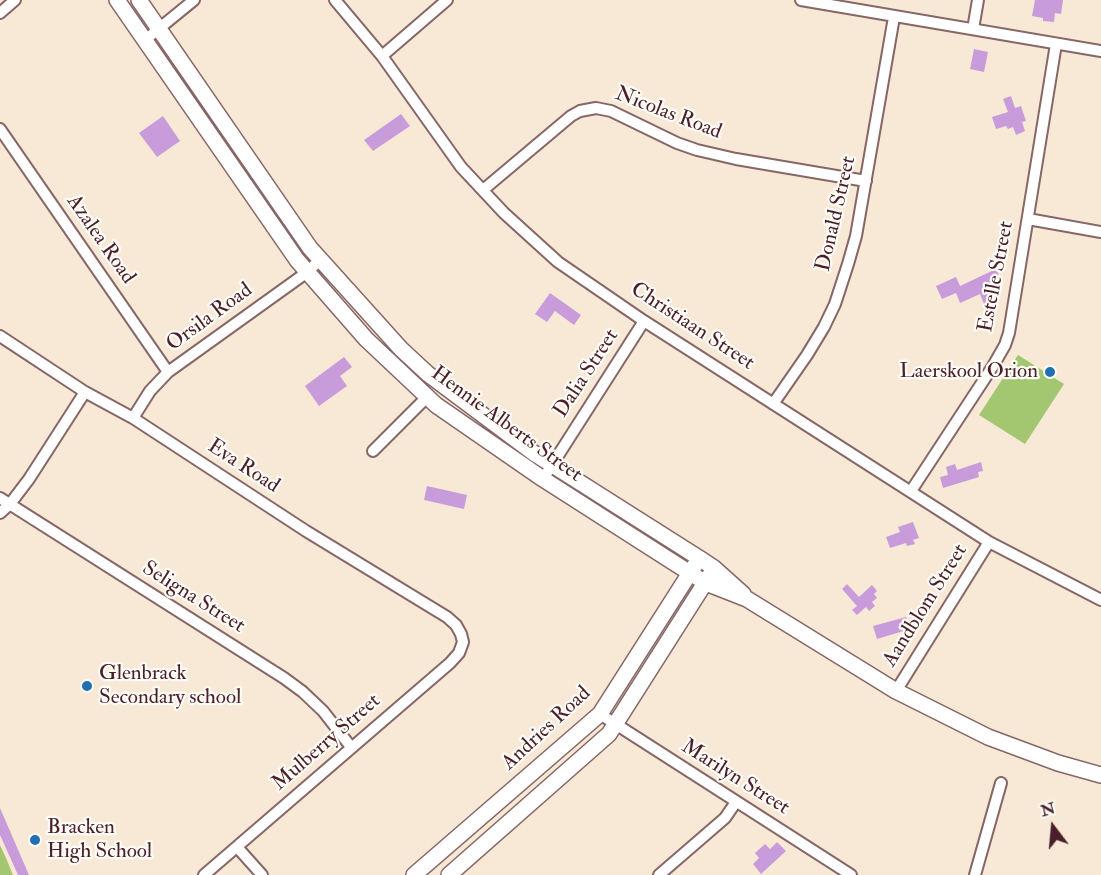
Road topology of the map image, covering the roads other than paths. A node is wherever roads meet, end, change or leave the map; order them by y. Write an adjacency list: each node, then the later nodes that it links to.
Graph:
1 (15, 0): 9 (street)
2 (117, 0): 13 (street, Hennie Alberts Street)
3 (139, 0): 11 (street, Hennie Alberts Street)
4 (194, 0): 11 (street)
5 (335, 0): 16 (street, Christiaan Street)
6 (447, 0): 16 (street)
7 (801, 0): 10 (street)
8 (978, 0): 12 (street)
9 (0, 13)
10 (894, 17): 12 (street); 18 (street, Donald Street)
11 (161, 29): 13 (street); 22 (street, Hennie Alberts Street)
12 (973, 29): 14 (street)
13 (145, 40): 23 (street, Hennie Alberts Street)
14 (1056, 44): 15 (street); 20 (street, Estelle Street)
15 (1101, 51)
16 (382, 56): 19 (street, Christiaan Street)
17 (0, 129): 26 (street, Azalea Road)
18 (866, 181): 19 (street, Nicolas Road); 29 (street, Donald Street)
19 (483, 190): 24 (street, Christiaan Street)
20 (1028, 219): 21 (street); 34 (street, Estelle Street)
21 (1101, 232)
22 (320, 260): 23 (street, Orsila Road); 32 (street, Hennie Alberts Street)
23 (306, 273): 26 (street, Orsila Road); 28 (street, Hennie Alberts Street)
24 (644, 321): 29 (street, Christiaan Street); 32 (street, Dalia Street)
25 (0, 336): 27 (street, Eva Road)
26 (168, 372): 30 (street, Orsila Road)
27 (85, 392): 30 (street, Eva Road); 36 (street)
28 (427, 397): 31 (street); 33 (street, Hennie Alberts Street)
29 (773, 404): 34 (street, Christiaan Street)
30 (133, 418): 45 (street, Eva Road)
31 (373, 451)
32 (552, 465): 33 (street, Dalia Street); 39 (street, Hennie Alberts Street)
33 (543, 479): 41 (street, Hennie Alberts Street)
34 (911, 491): 38 (street, Christiaan Street)
35 (0, 498): 36 (street, Seligna Street)
36 (10, 504): 37 (street); 49 (street, Seligna Street)
37 (0, 513)
38 (989, 542): 44 (street, Christiaan Street); 46 (street, Aandblom Street)
39 (699, 558): 40 (street, Hennie Alberts Street); 41 (street, Andries Road)
40 (714, 568): 42 (street, Andries Road); 43 (street, Hennie Alberts Street)
41 (690, 573): 42 (street, Hennie Alberts Street); 47 (street, Andries Road)
42 (706, 583): 43 (street, Hennie Alberts Street); 48 (street, Andries Road)
43 (747, 598): 46 (street, Hennie Alberts Street)
44 (1101, 600)
45 (461, 634): 49 (street, Mulberry Street)
46 (896, 691): 50 (street, Hennie Alberts Street)
47 (600, 714): 48 (street, Marilyn Street); 56 (street, Andries Road)
48 (616, 725): 52 (street, Marilyn Street); 57 (street, Andries Road)
49 (351, 747): 53 (street, Mulberry Street)
50 (1101, 775)
51 (1001, 783): 60 (street)
52 (736, 802): 58 (street); 59 (street, Marilyn Street)
53 (237, 847): 54 (street, Mulberry Street); 55 (street)
54 (204, 875)
55 (261, 875)
56 (414, 875)
57 (449, 875)
58 (659, 875)
59 (851, 875)
60 (975, 875)

